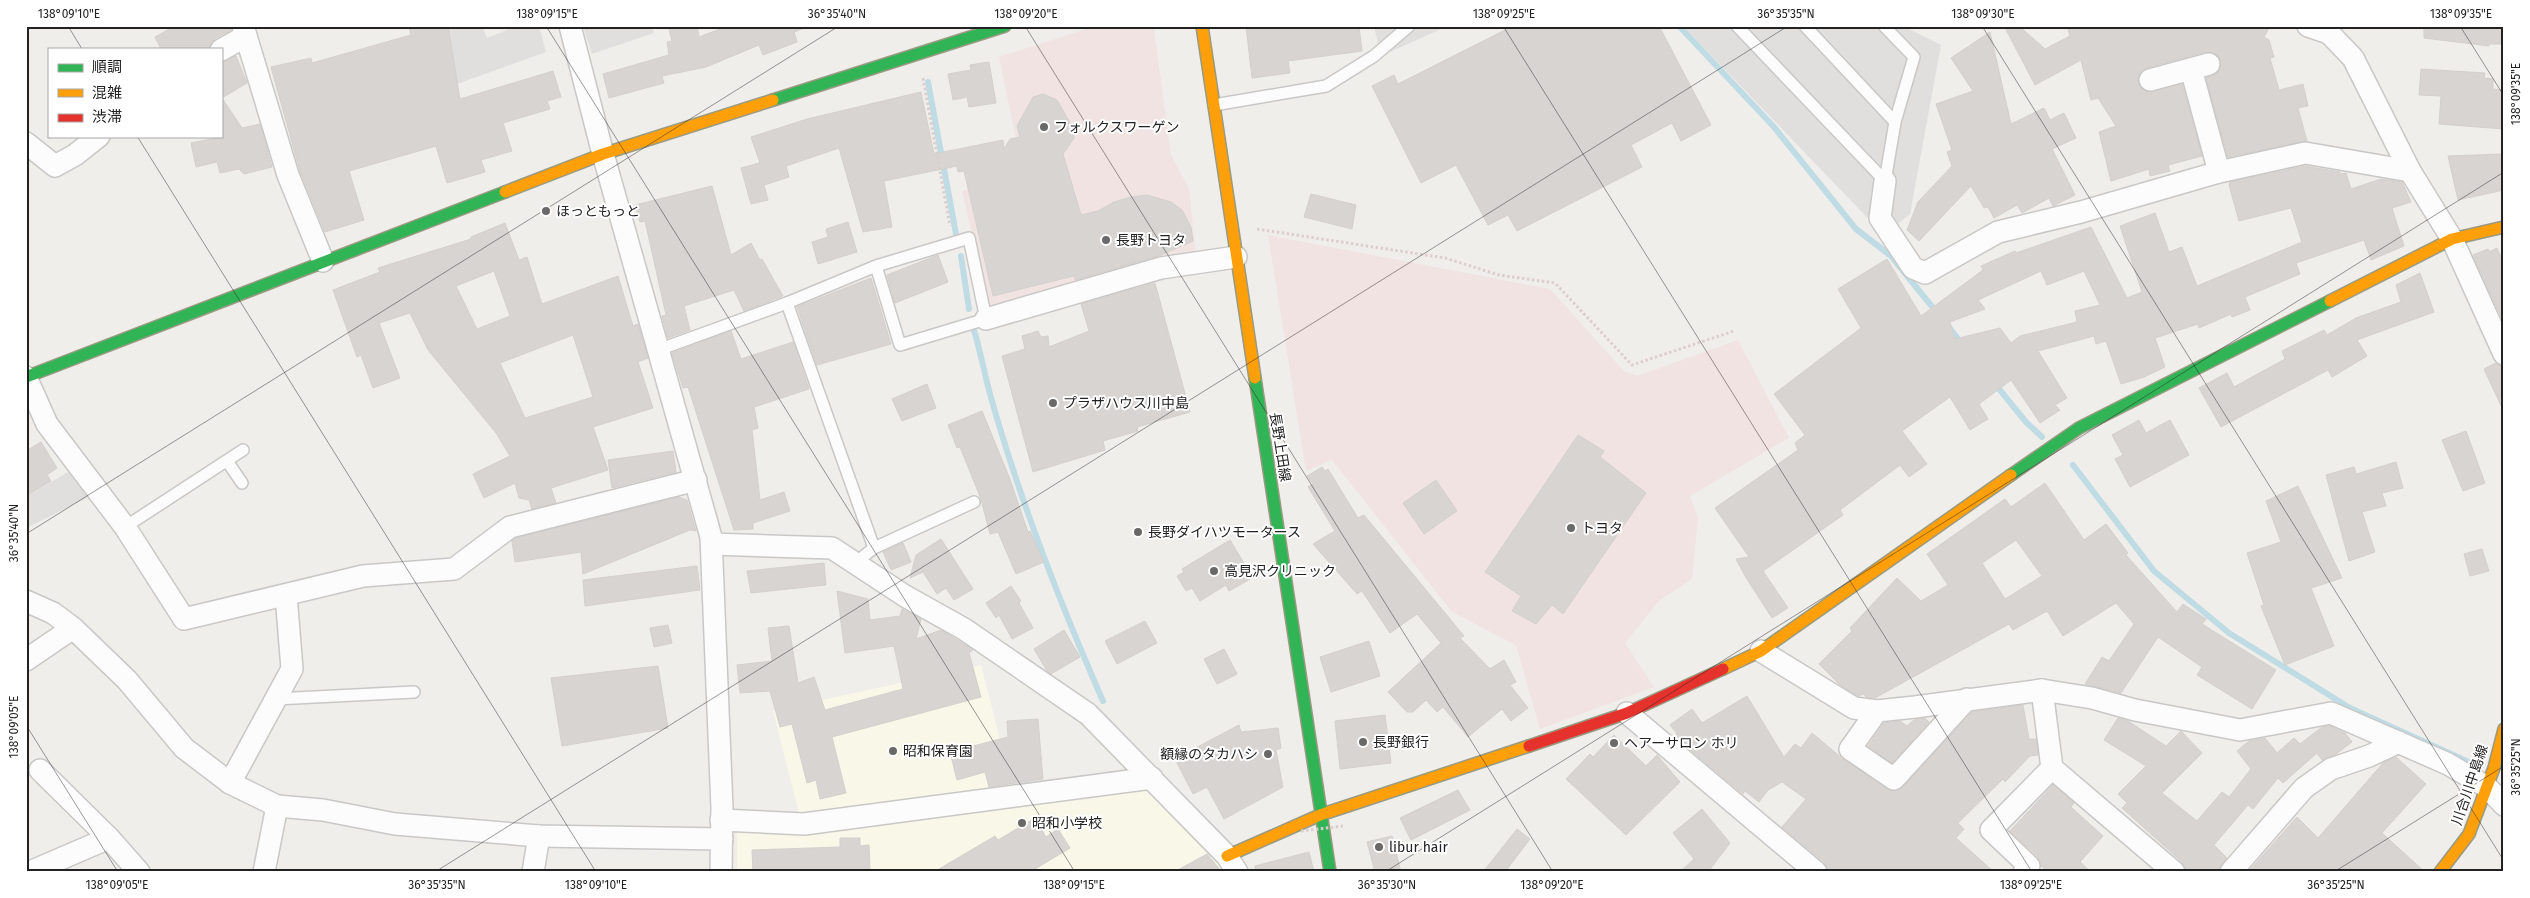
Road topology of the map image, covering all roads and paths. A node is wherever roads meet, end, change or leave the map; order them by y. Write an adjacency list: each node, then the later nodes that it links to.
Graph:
1 (570, 26): 18 (street)
2 (1005, 26): 18 (street)
3 (1202, 26): 14 (street, 長野上田線)
4 (1409, 26): 14 (lane)
5 (1737, 26): 21 (lane)
6 (1806, 26): 15 (lane)
7 (1884, 26): 15 (lane)
8 (2308, 26): 9 (street)
9 (2331, 30): 19 (street)
10 (244, 31): 11 (street); 27 (street)
11 (222, 49)
12 (922, 72): 25 (path)
13 (2150, 80): 20 (street)
14 (1213, 105): 22 (street, 長野上田線)
15 (1895, 122): 21 (lane)
16 (96, 138): 17 (street)
17 (26, 143)
18 (603, 154): 27 (street); 32 (street)
19 (2410, 171): 20 (street); 24 (street)
20 (2219, 172): 21 (street)
21 (1885, 181)
22 (1231, 225): 26 (street, 長野上田線); 31 (path)
23 (2504, 227): 24 (street)
24 (2452, 239): 33 (street); 47 (street)
25 (953, 243): 28 (lane); 30 (lane)
26 (1236, 257): 30 (street); 64 (street, 長野上田線)
27 (323, 261): 34 (street)
28 (876, 266): 29 (lane); 30 (lane)
29 (787, 303): 32 (lane); 42 (lane)
30 (986, 319)
31 (1734, 331)
32 (658, 350): 37 (street)
33 (2504, 354)
34 (26, 377): 40 (street)
35 (243, 450): 36 (lane)
36 (227, 461): 38 (lane); 40 (lane)
37 (696, 480): 41 (street); 44 (street)
38 (242, 483)
39 (974, 502): 42 (lane)
40 (125, 527): 44 (street)
41 (712, 544): 43 (street); 66 (street)
42 (874, 548): 43 (lane)
43 (855, 563): 59 (street)
44 (286, 595): 51 (street)
45 (26, 601): 46 (street)
46 (72, 628): 48 (street); 61 (street)
47 (1761, 651): 53 (street); 54 (street)
48 (26, 660)
49 (2042, 690): 52 (street); 56 (street); 57 (street)
50 (414, 692): 51 (lane)
51 (275, 699): 61 (street)
52 (1967, 699): 53 (street); 53 (street)
53 (1877, 711)
54 (1627, 713): 64 (street); 72 (street)
55 (2504, 729): 60 (street, 川合川中島線)
56 (2399, 742): 60 (street); 81 (street)
57 (2052, 768): 79 (street); 80 (street)
58 (40, 770): 69 (street)
59 (1152, 778): 66 (street); 70 (street)
60 (2495, 778): 62 (street); 71 (street, 川合川中島線)
61 (230, 783): 63 (street)
62 (2504, 804)
63 (277, 806): 68 (street); 75 (street)
64 (1320, 815): 70 (street); 78 (street, 長野上田線)
65 (1343, 826): 67 (path, bridge)
66 (722, 829): 68 (street); 77 (street)
67 (1301, 831)
68 (539, 836): 76 (street)
69 (109, 838): 73 (street); 74 (street)
70 (1232, 864)
71 (2447, 868)
72 (1815, 871)
73 (30, 872)
74 (139, 872)
75 (264, 872)
76 (533, 872)
77 (721, 872)
78 (1330, 872)
79 (2024, 872)
80 (2174, 872)
81 (2231, 872)

